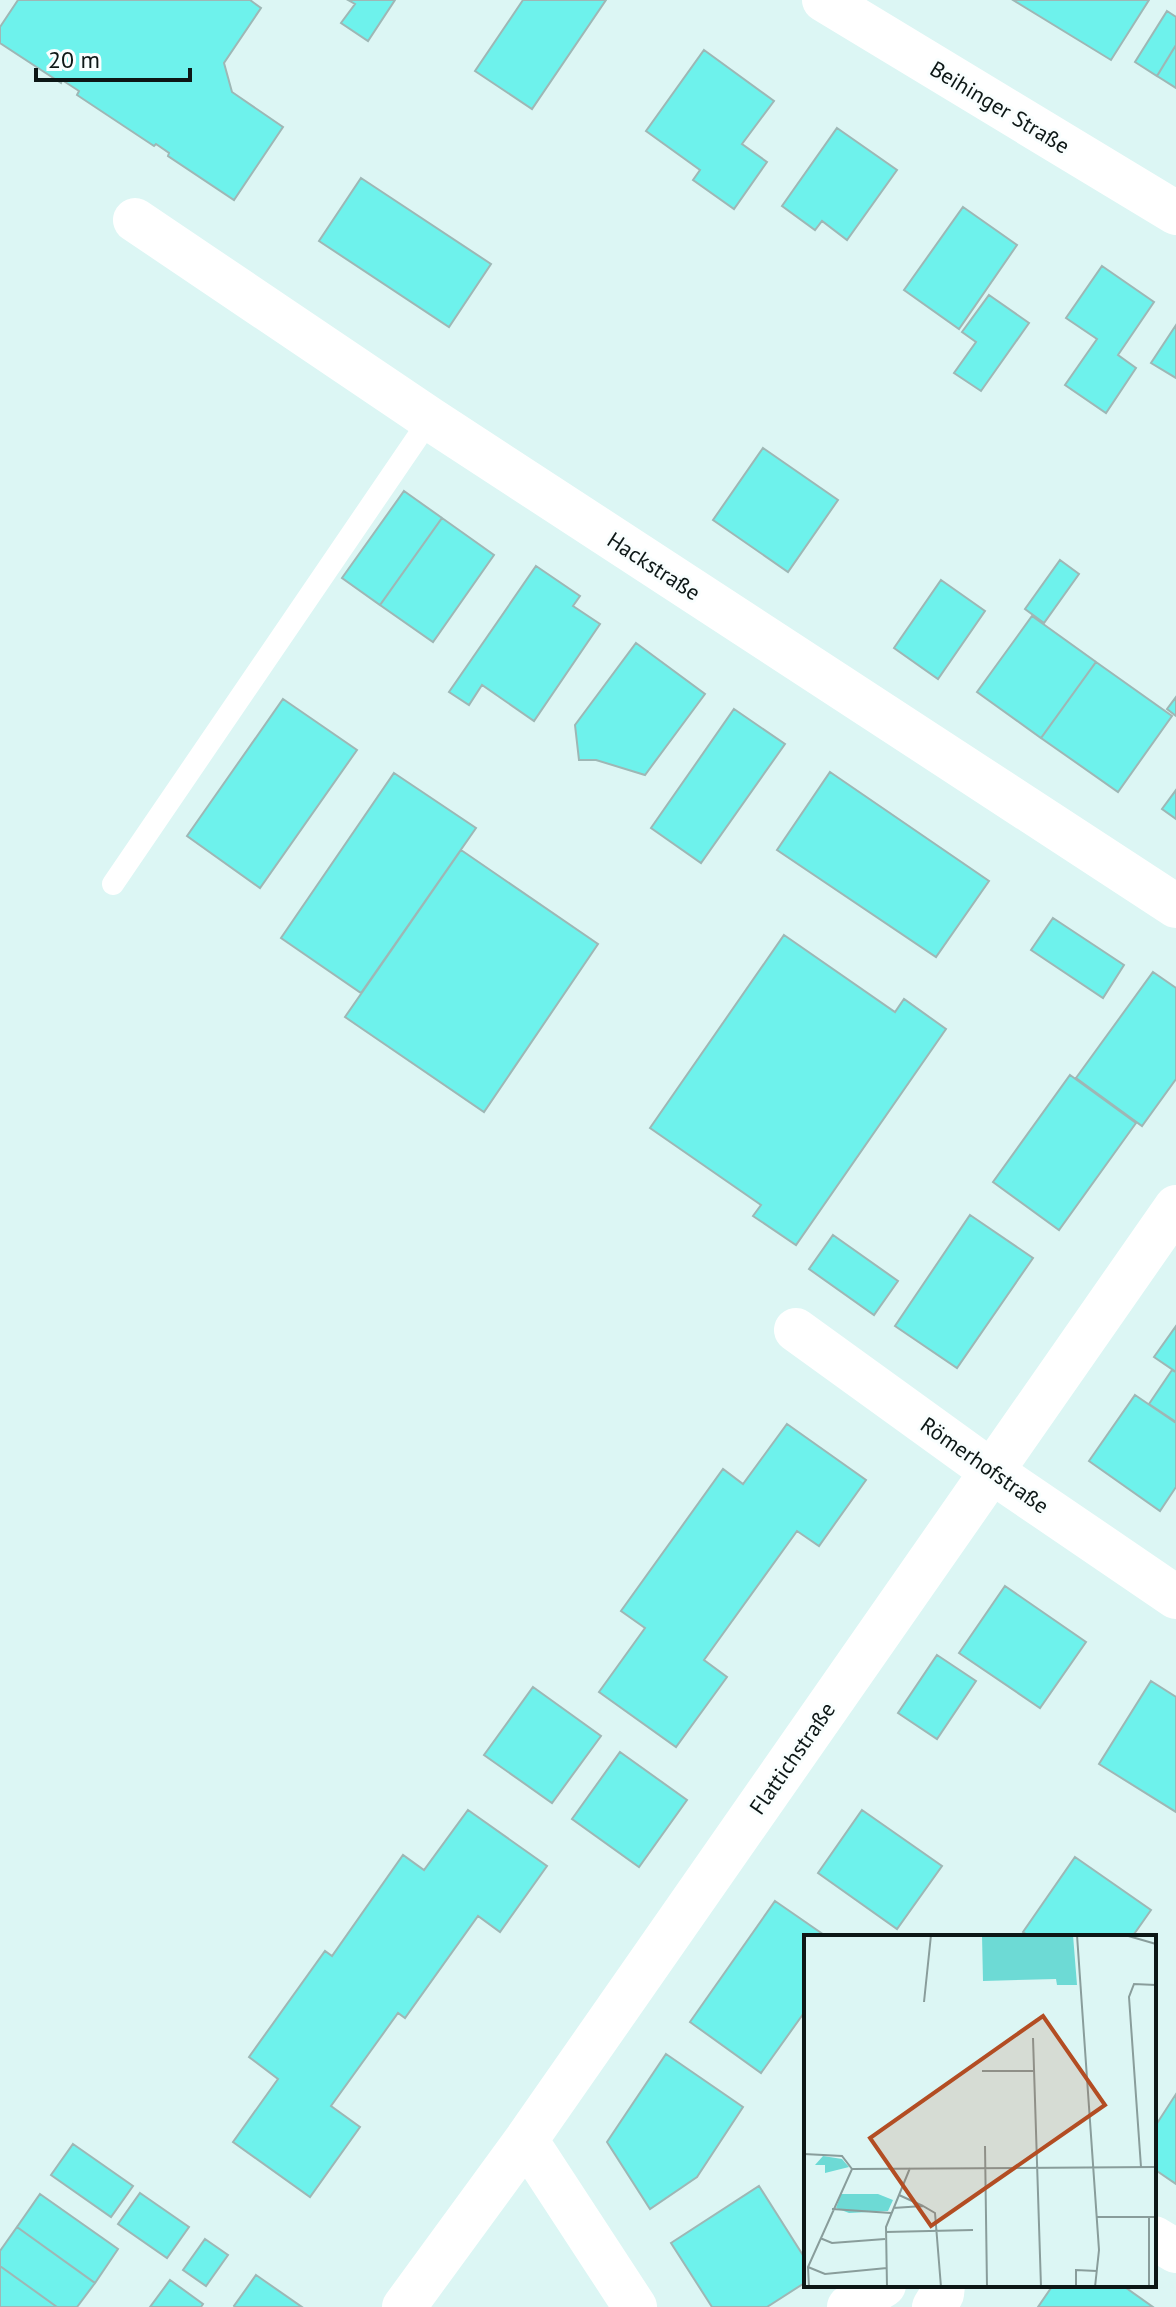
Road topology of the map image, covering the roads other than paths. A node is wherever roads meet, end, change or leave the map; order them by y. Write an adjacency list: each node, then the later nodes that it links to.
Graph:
1 (824, 0): 2 (street, Beihinger Straße)
2 (1176, 213)
3 (135, 220): 4 (street, Hackstraße)
4 (430, 419): 5 (lane); 6 (street, Hackstraße)
5 (113, 884)
6 (1176, 906)
7 (1176, 1207): 9 (street, Flattichstraße)
8 (796, 1330): 9 (street, Römerhofstraße)
9 (991, 1471): 10 (street, Römerhofstraße); 11 (street, Flattichstraße)
10 (1176, 1597)
11 (526, 2140): 16 (street, Flattichstraße); 17 (street)
12 (1156, 2239): 13 (street)
13 (1176, 2251)
14 (881, 2287): 18 (street)
15 (943, 2287): 19 (street)
16 (404, 2307)
17 (635, 2307)
18 (849, 2307)
19 (934, 2307)

